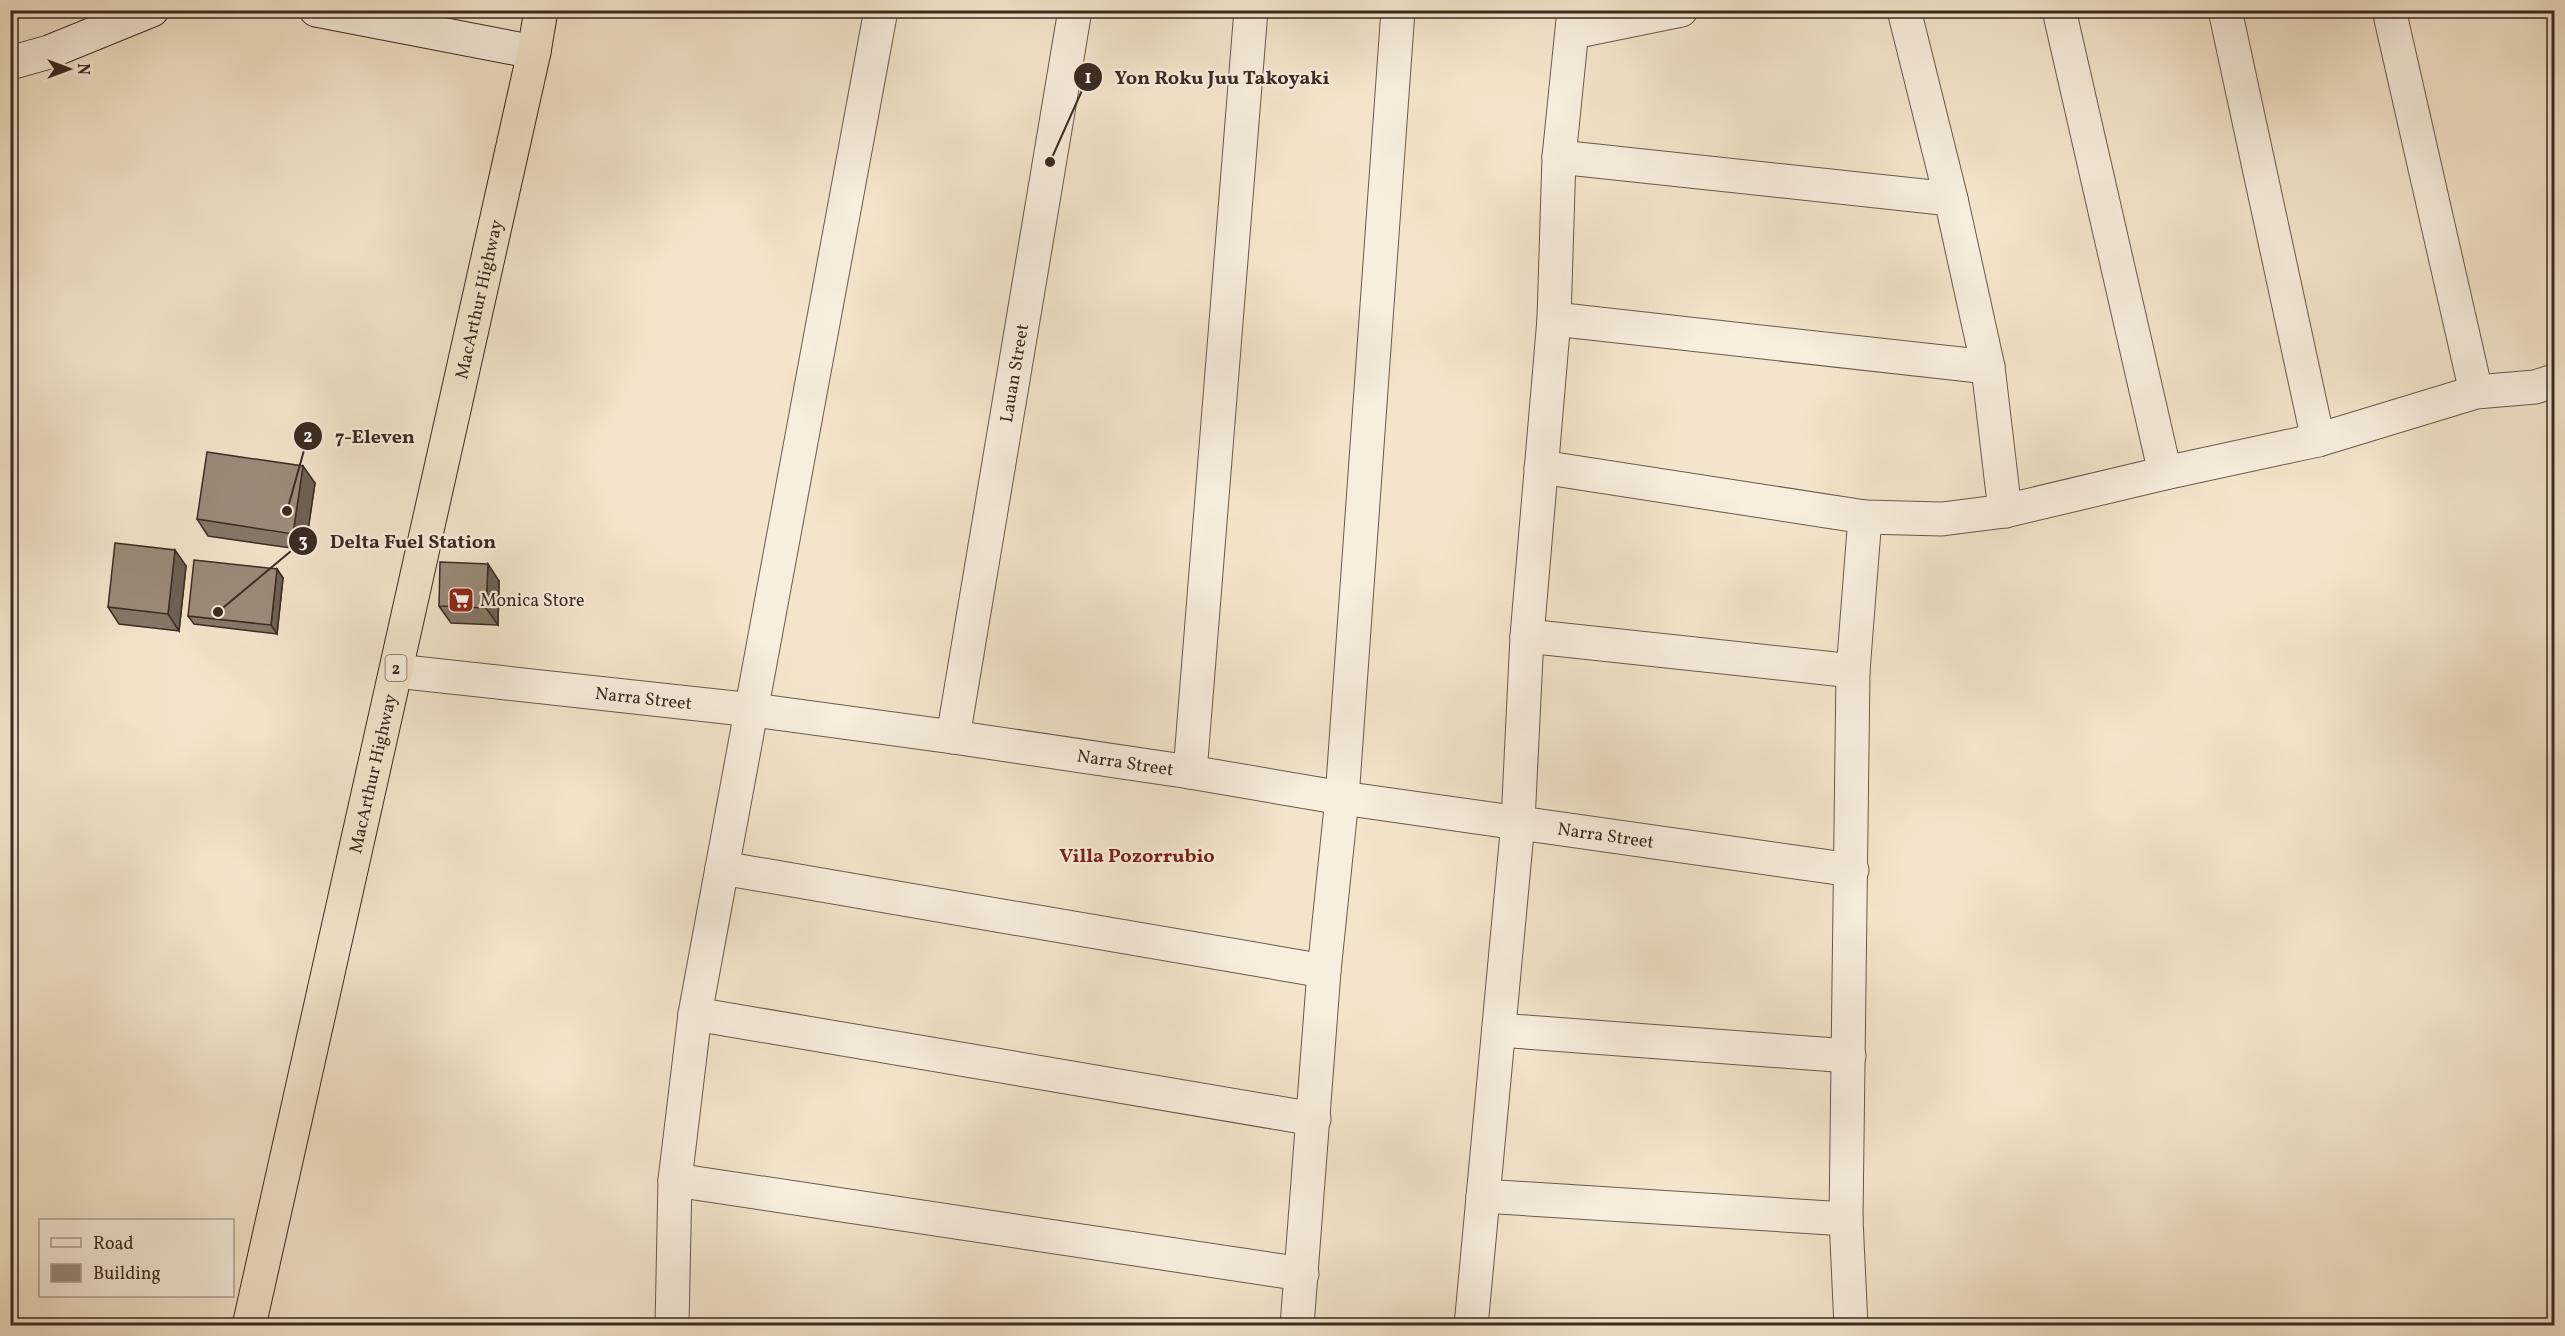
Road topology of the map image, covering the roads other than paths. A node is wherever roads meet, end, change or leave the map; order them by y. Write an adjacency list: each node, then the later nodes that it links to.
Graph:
1 (152, 10): 15 (street)
2 (316, 10): 14 (street)
3 (541, 10): 14 (highway, MacArthur Highway / 2)
4 (881, 10): 30 (street)
5 (1075, 10): 31 (street, Lauan Street)
6 (1251, 10): 32 (street)
7 (1398, 10): 33 (street)
8 (1681, 10): 13 (street)
9 (1904, 10): 17 (street)
10 (2059, 10): 24 (street)
11 (2225, 10): 22 (street)
12 (2389, 10): 21 (street)
13 (1574, 21): 16 (street)
14 (534, 52): 28 (highway, MacArthur Highway / 2)
15 (10, 63)
16 (1559, 157): 17 (street); 18 (street)
17 (1951, 199): 19 (street)
18 (1554, 318): 19 (street); 23 (street)
19 (1988, 367): 25 (street)
20 (2554, 381): 21 (street)
21 (2476, 392): 22 (street)
22 (2318, 440): 24 (street)
23 (1541, 467): 26 (street); 27 (street)
24 (2166, 472): 25 (street)
25 (2006, 511): 26 (street)
26 (1865, 518): 29 (street)
27 (1527, 636): 29 (street); 34 (street)
28 (396, 671): 30 (street, Narra Street); 46 (highway, MacArthur Highway / 2)
29 (1853, 671): 36 (street)
30 (753, 710): 31 (street, Narra Street); 35 (street)
31 (952, 737): 32 (street, Narra Street)
32 (1190, 772): 33 (street, Narra Street)
33 (1342, 798): 34 (street, Narra Street); 37 (street)
34 (1518, 822): 36 (street, Narra Street); 39 (street)
35 (722, 868): 37 (street); 38 (street)
36 (1852, 870): 40 (street)
37 (1324, 970): 41 (street)
38 (695, 1014): 41 (street); 42 (street)
39 (1499, 1030): 40 (street); 43 (street)
40 (1850, 1056): 44 (street)
41 (1314, 1119): 45 (street)
42 (675, 1180): 45 (street); 47 (street)
43 (1483, 1196): 44 (street); 49 (street)
44 (1846, 1219): 50 (street)
45 (1302, 1274): 48 (street)
46 (249, 1326)
47 (672, 1326)
48 (1297, 1326)
49 (1472, 1326)
50 (1851, 1326)

